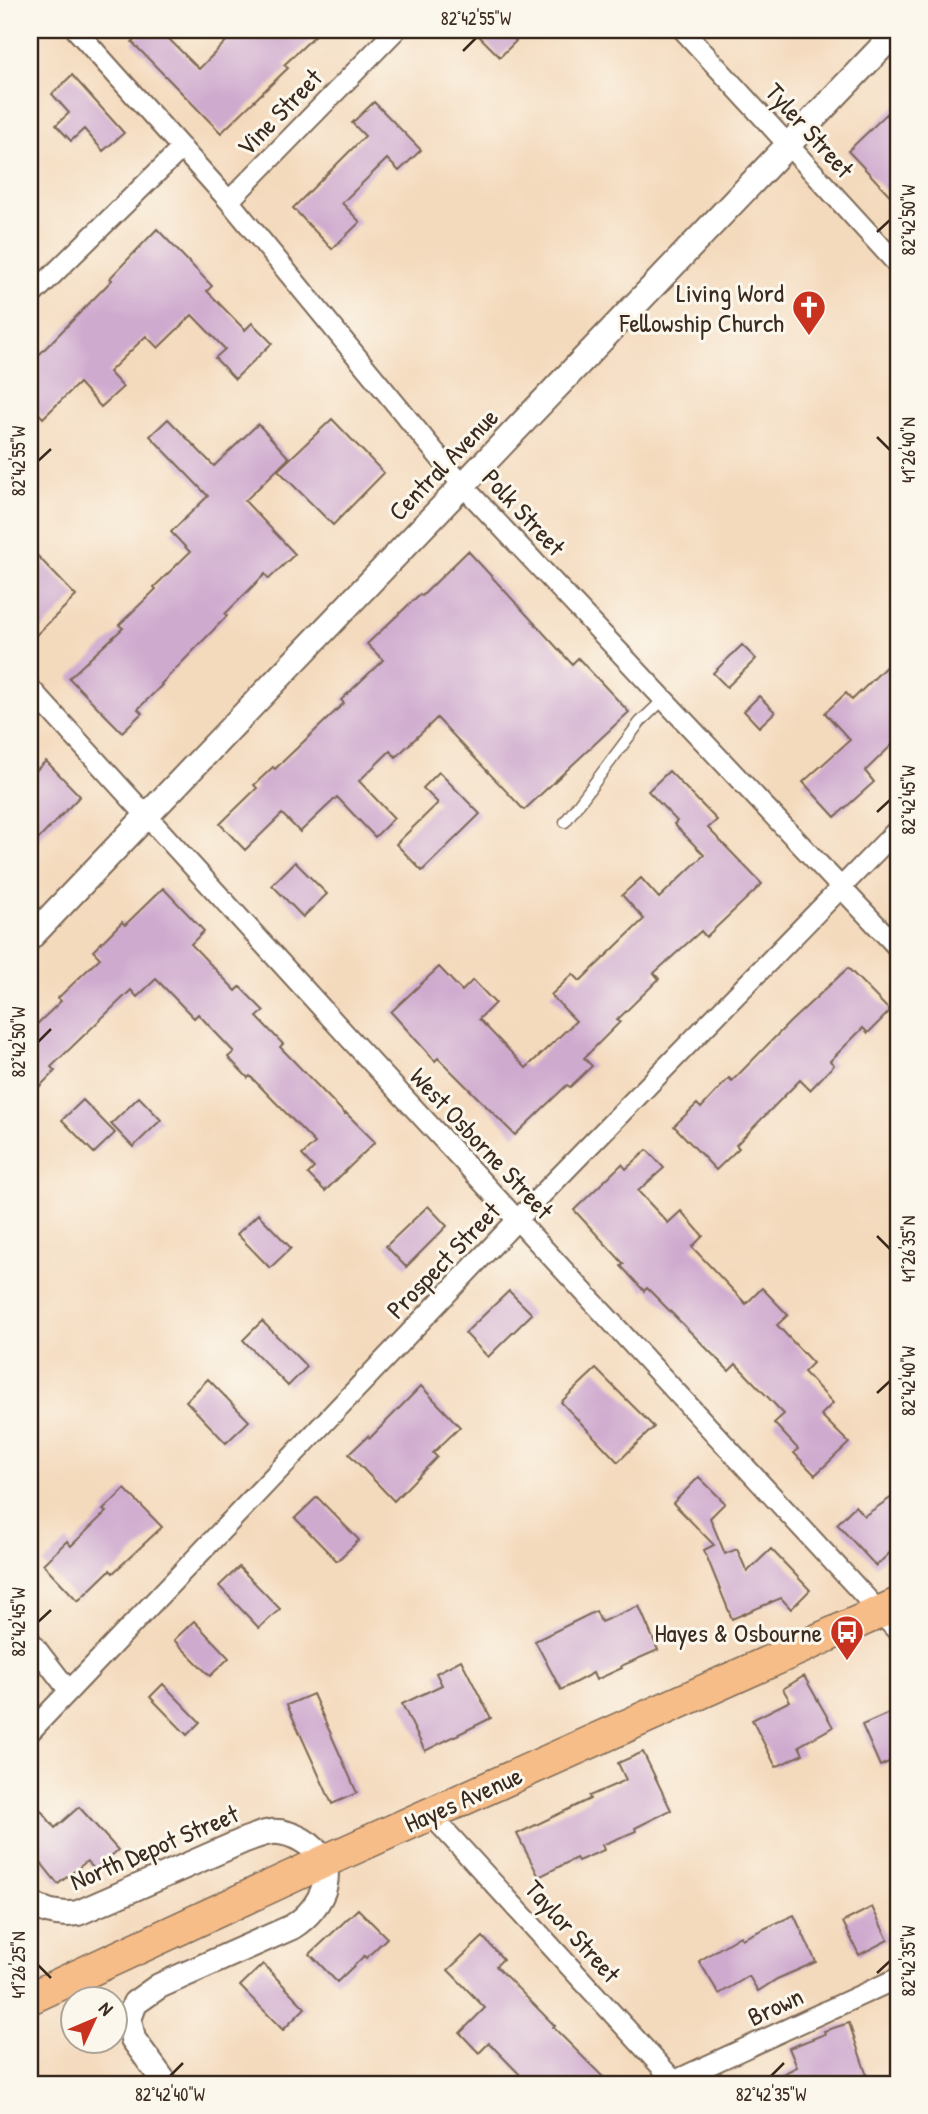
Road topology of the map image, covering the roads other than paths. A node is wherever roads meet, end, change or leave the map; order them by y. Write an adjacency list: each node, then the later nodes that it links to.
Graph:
1 (76, 30): 6 (street, Polk Street)
2 (396, 30): 7 (street, Vine Street)
3 (683, 30): 5 (street, Tyler Street)
4 (898, 30): 5 (street, Central Avenue)
5 (788, 145): 8 (street, Tyler Street); 10 (street, Central Avenue)
6 (182, 148): 7 (street, Polk Street); 9 (street)
7 (229, 201): 10 (street, Polk Street)
8 (898, 265)
9 (30, 297)
10 (463, 485): 12 (street, Polk Street); 13 (street, Central Avenue)
11 (30, 688): 13 (street, West Osborne Street)
12 (664, 699): 14 (lane); 16 (street, Polk Street)
13 (147, 816): 17 (street, Central Avenue); 19 (street, West Osborne Street)
14 (565, 822)
15 (898, 829): 16 (street, Prospect Street)
16 (843, 888): 18 (street, Polk Street); 19 (street, Prospect Street)
17 (30, 938)
18 (898, 948)
19 (518, 1219): 20 (street, West Osborne Street); 22 (street, Prospect Street)
20 (892, 1616): 24 (main road, Hayes Avenue)
21 (30, 1640): 22 (street)
22 (69, 1691): 23 (street, Prospect Street)
23 (30, 1732)
24 (430, 1814): 25 (main road, Hayes Avenue); 29 (street, Taylor Street)
25 (323, 1862): 26 (street, North Depot Street); 28 (main road, Hayes Avenue); 30 (street)
26 (30, 1903)
27 (898, 1978): 29 (street, Brown)
28 (30, 1998)
29 (676, 2083)
30 (166, 2084)

